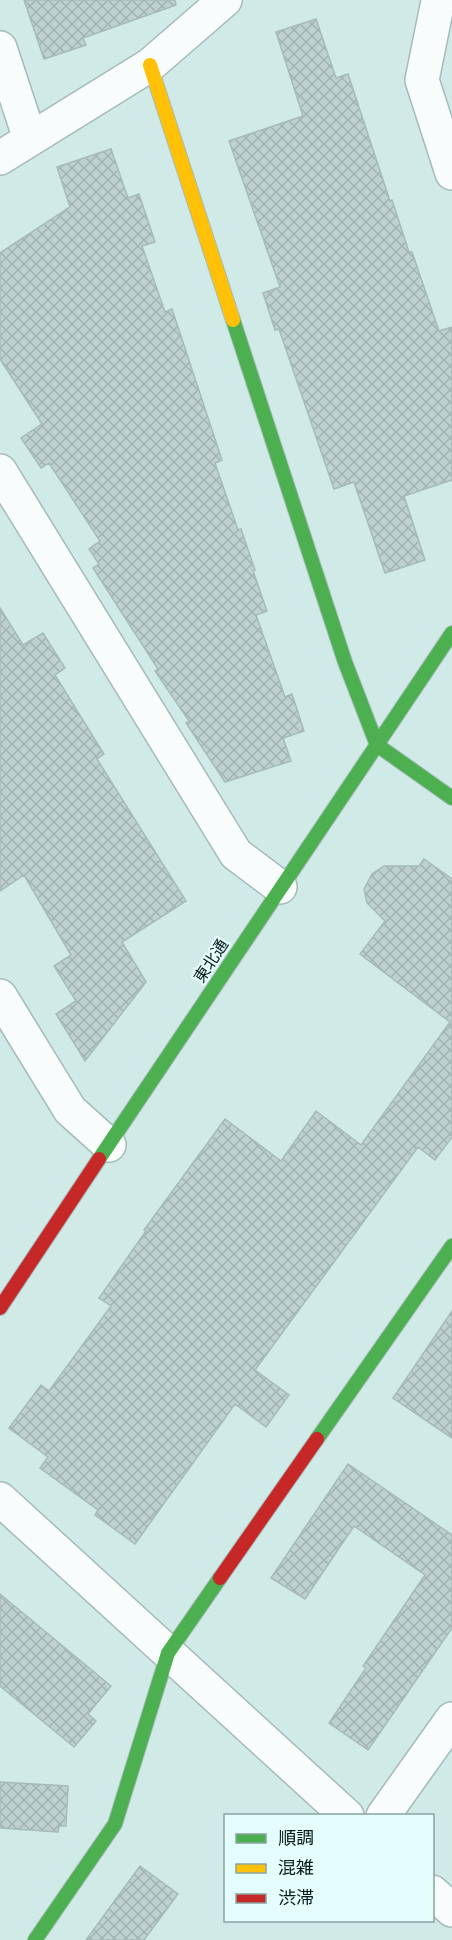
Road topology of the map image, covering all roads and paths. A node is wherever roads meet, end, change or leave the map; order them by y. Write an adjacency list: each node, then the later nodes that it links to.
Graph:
1 (225, 0): 4 (street)
2 (436, 6): 7 (street)
3 (0, 48): 5 (street)
4 (150, 65): 5 (street); 10 (street)
5 (30, 139): 6 (street)
6 (0, 158)
7 (452, 172)
8 (0, 471): 12 (street)
9 (452, 633): 10 (street, 東北通)
10 (377, 745): 11 (street); 12 (street, 東北通)
11 (452, 798)
12 (280, 887): 14 (street, 東北通)
13 (0, 996): 14 (street)
14 (109, 1145): 16 (street, 東北通)
15 (452, 1246): 18 (street)
16 (0, 1308)
17 (0, 1498): 18 (street)
18 (168, 1653): 20 (street); 24 (street)
19 (452, 1719): 21 (street)
20 (346, 1814)
21 (384, 1814)
22 (434, 1894): 23 (street)
23 (452, 1910)
24 (35, 1940)

